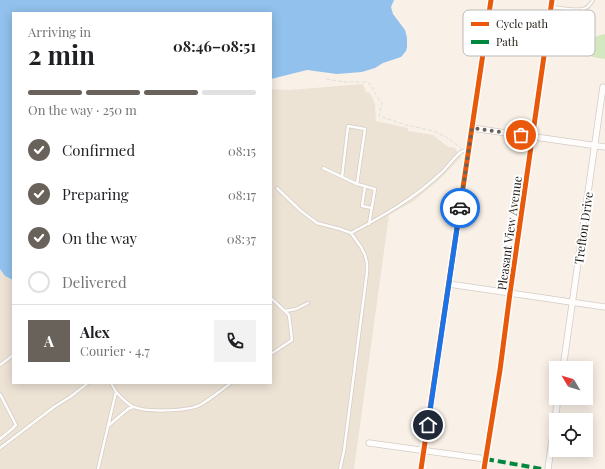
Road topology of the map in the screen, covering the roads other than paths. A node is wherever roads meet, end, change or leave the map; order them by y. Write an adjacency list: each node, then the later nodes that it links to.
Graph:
1 (491, 0): 5 (street)
2 (552, 0): 4 (street, Pleasant View Avenue)
3 (593, 0): 4 (lane)
4 (551, 7): 6 (street, Pleasant View Avenue)
5 (490, 10)
6 (551, 10)
7 (483, 56): 10 (street)
8 (544, 56): 11 (street, Pleasant View Avenue)
9 (603, 87): 12 (street, Trefton Drive)
10 (472, 128): 11 (street); 14 (street)
11 (533, 137): 12 (street); 24 (street, Pleasant View Avenue)
12 (595, 146): 13 (street); 26 (street, Trefton Drive)
13 (605, 147)
14 (469, 151): 21 (lane); 23 (street)
15 (323, 168): 16 (lane)
16 (342, 177): 17 (lane); 17 (lane)
17 (356, 184): 18 (lane)
18 (365, 186): 20 (lane); 20 (lane)
19 (276, 188): 22 (lane)
20 (372, 208): 21 (lane)
21 (369, 224): 22 (lane)
22 (351, 233): 48 (lane)
23 (449, 284): 24 (street); 45 (street)
24 (510, 293): 26 (street); 46 (street, Pleasant View Avenue)
25 (272, 299): 29 (lane)
26 (572, 302): 28 (street); 32 (street, Trefton Drive)
27 (308, 303): 29 (lane)
28 (605, 307)
29 (285, 311): 30 (lane)
30 (272, 353)
31 (12, 356): 33 (lane)
32 (564, 361)
33 (0, 365)
34 (87, 384): 44 (lane)
35 (112, 384): 37 (lane)
36 (230, 384): 40 (lane)
37 (116, 392): 40 (lane); 41 (lane)
38 (0, 394): 42 (lane)
39 (557, 405): 51 (street)
40 (133, 407): 41 (lane)
41 (108, 427): 47 (lane)
42 (0, 439)
43 (369, 443): 45 (street)
44 (0, 448)
45 (424, 450): 46 (street); 49 (street)
46 (486, 459): 50 (street, Pleasant View Avenue)
47 (98, 469)
48 (340, 469)
49 (421, 469)
50 (484, 469)
51 (548, 469)

